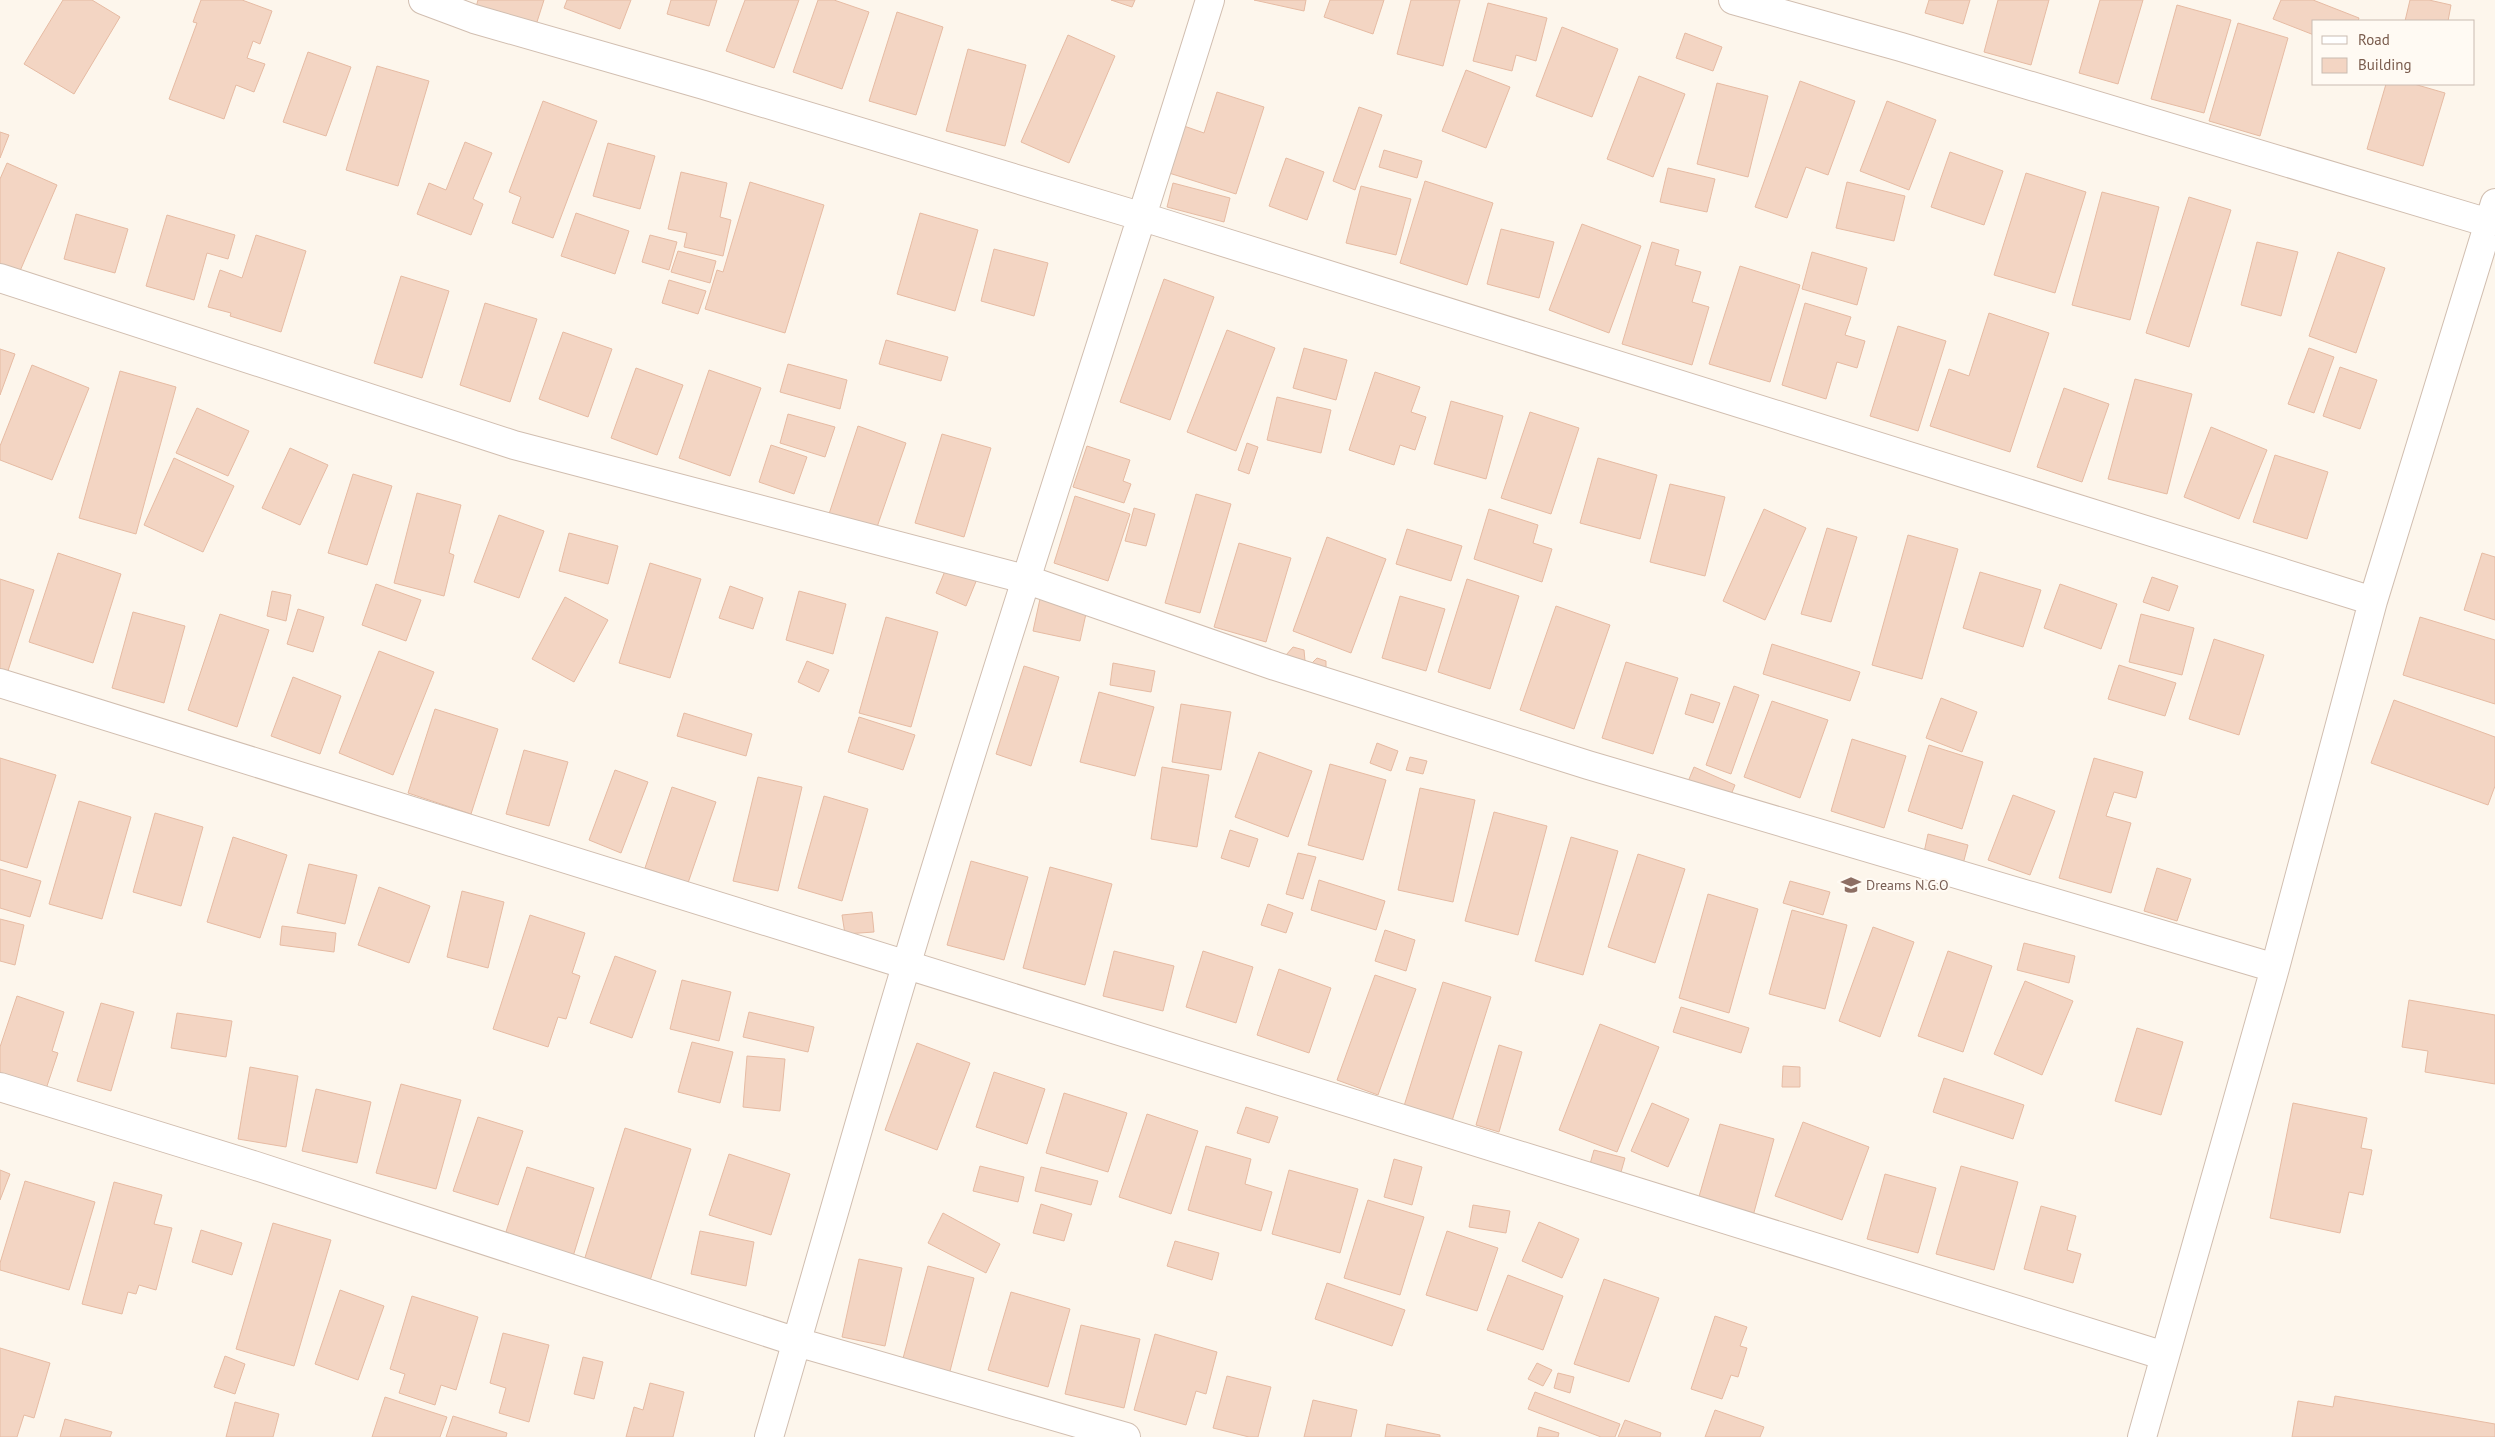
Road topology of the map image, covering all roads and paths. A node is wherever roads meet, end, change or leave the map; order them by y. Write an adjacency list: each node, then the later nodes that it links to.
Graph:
1 (424, 0): 5 (street)
2 (1210, 0): 5 (street)
3 (1733, 0): 4 (street)
4 (2492, 213): 8 (street)
5 (1142, 217): 7 (street); 8 (street)
6 (0, 278): 7 (street)
7 (1025, 579): 10 (street); 11 (street)
8 (2373, 601): 11 (street)
9 (0, 683): 10 (street)
10 (906, 966): 13 (street); 14 (street)
11 (2275, 968): 14 (street)
12 (0, 1087): 13 (street)
13 (797, 1342): 15 (street); 16 (street)
14 (2165, 1356): 17 (street)
15 (769, 1437)
16 (1126, 1437)
17 (2142, 1437)

